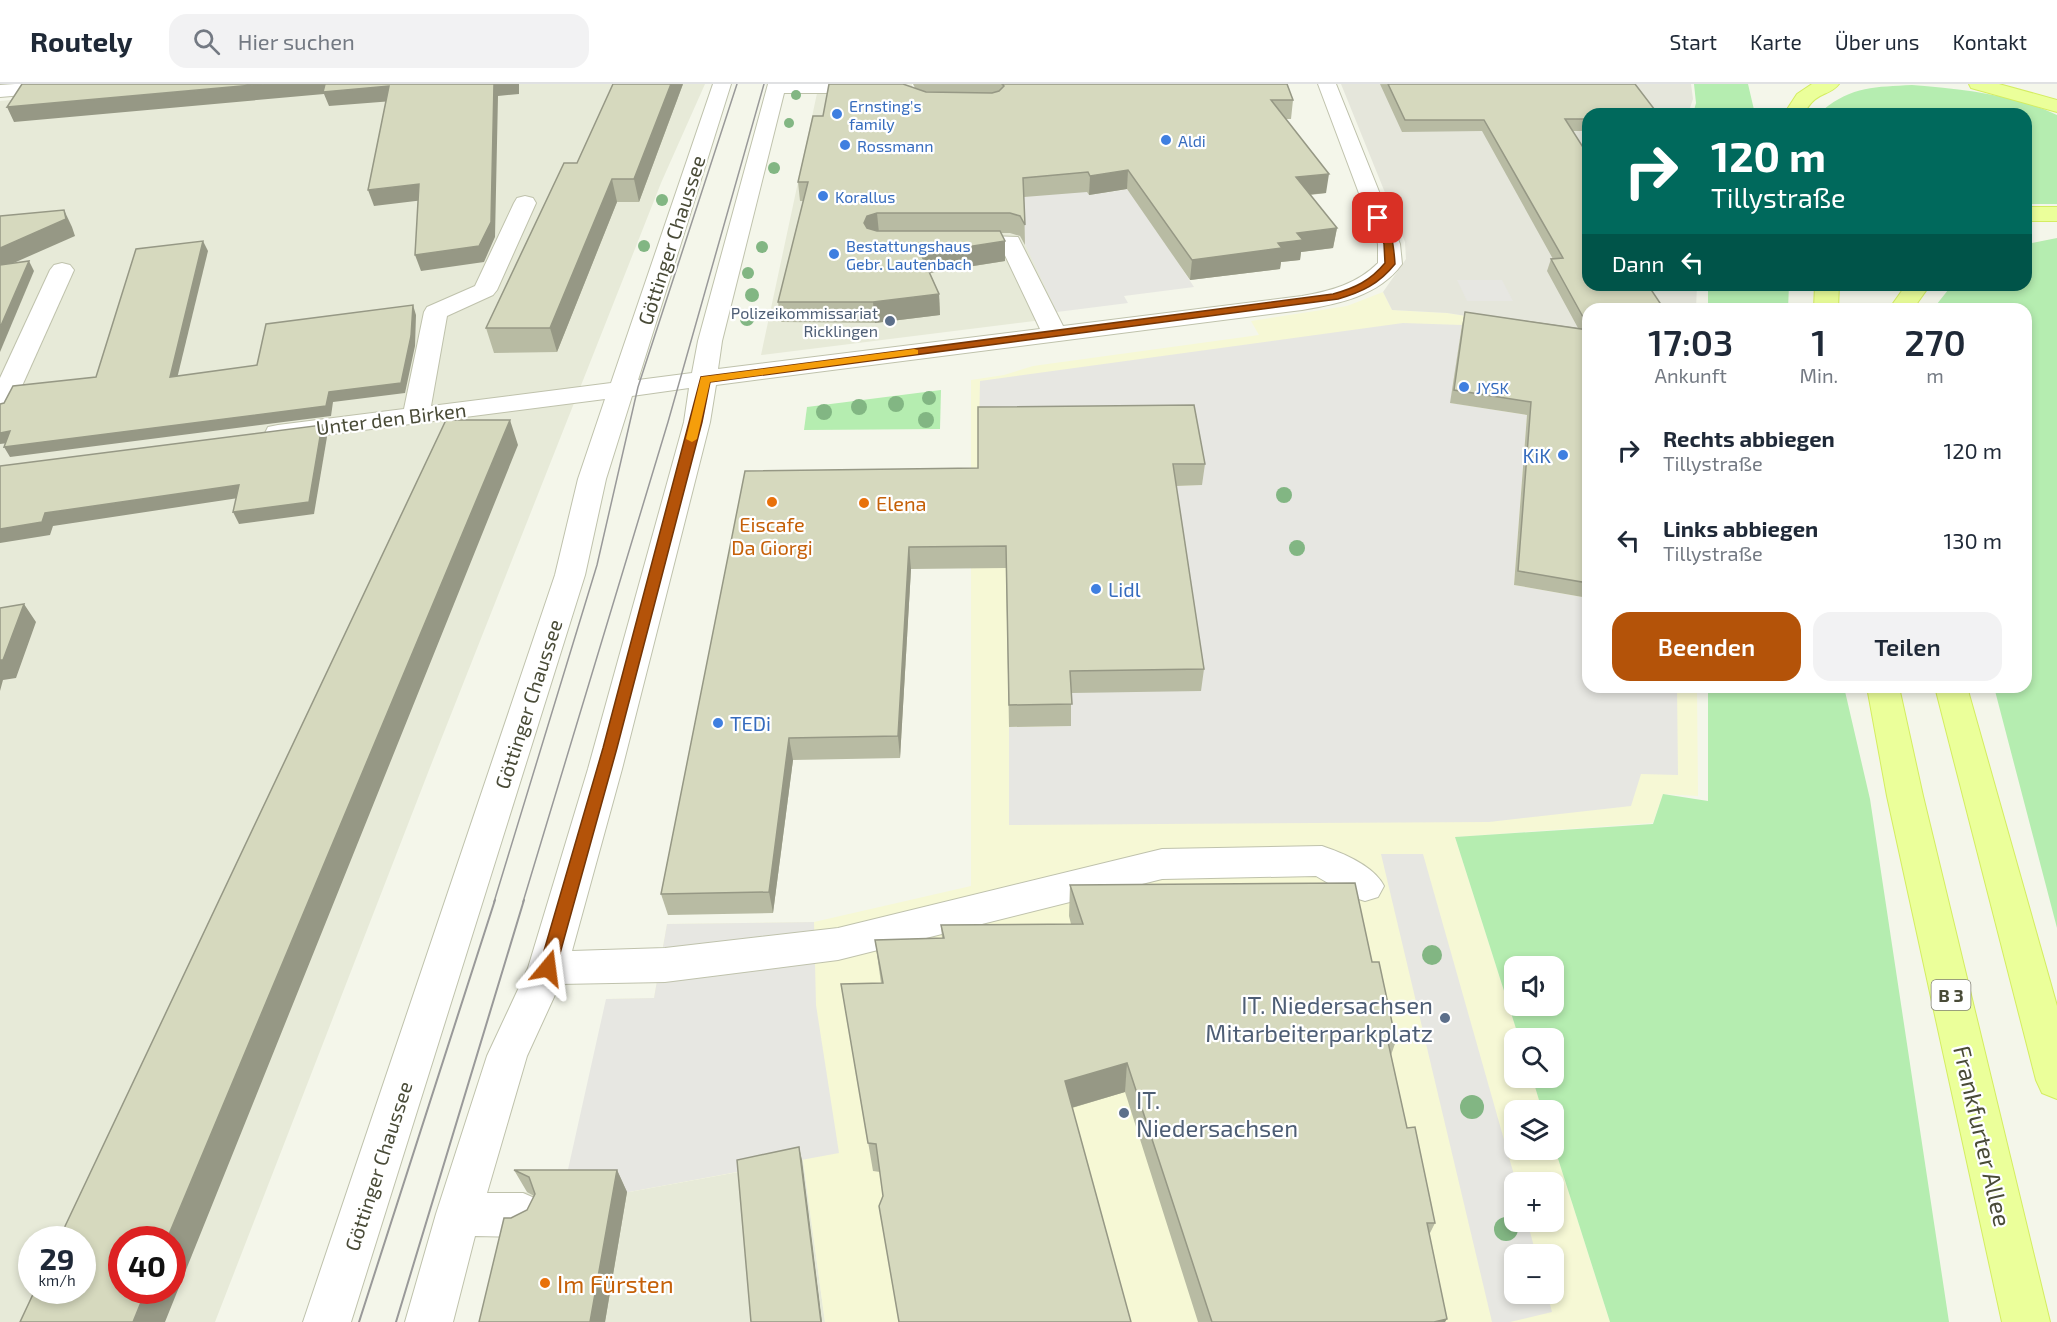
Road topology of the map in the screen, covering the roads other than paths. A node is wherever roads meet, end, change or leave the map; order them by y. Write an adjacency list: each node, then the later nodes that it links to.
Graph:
1 (83, 84): 9 (street)
2 (722, 84): 22 (street, Göttinger Chaussee)
3 (1327, 84): 20 (street, Unter den Birken)
4 (1830, 84): 13 (main road)
5 (1978, 84): 11 (main road)
6 (2005, 84): 11 (main road)
7 (777, 85): 8 (street); 21 (street)
8 (834, 87)
9 (0, 92)
10 (1785, 94): 12 (main road)
11 (2052, 104)
12 (1791, 108)
13 (1797, 108)
14 (525, 203): 24 (street)
15 (2032, 214): 16 (main road)
16 (2056, 214): 17 (main road)
17 (2032, 221)
18 (939, 242): 20 (street)
19 (62, 270): 23 (street)
20 (1054, 333): 21 (street, Unter den Birken)
21 (705, 379): 22 (street, Unter den Birken); 29 (street)
22 (630, 388): 24 (street, Unter den Birken); 34 (street, Göttinger Chaussee)
23 (0, 406)
24 (416, 415): 25 (street, Unter den Birken)
25 (250, 436)
26 (1884, 693): 33 (main road, Frankfurter Allee / B 3)
27 (1953, 693): 30 (main road)
28 (1365, 886): 29 (street)
29 (548, 968): 31 (street)
30 (2057, 1080)
31 (458, 1214): 32 (street); 35 (street)
32 (523, 1215)
33 (2023, 1313)
34 (327, 1322)
35 (429, 1322)

